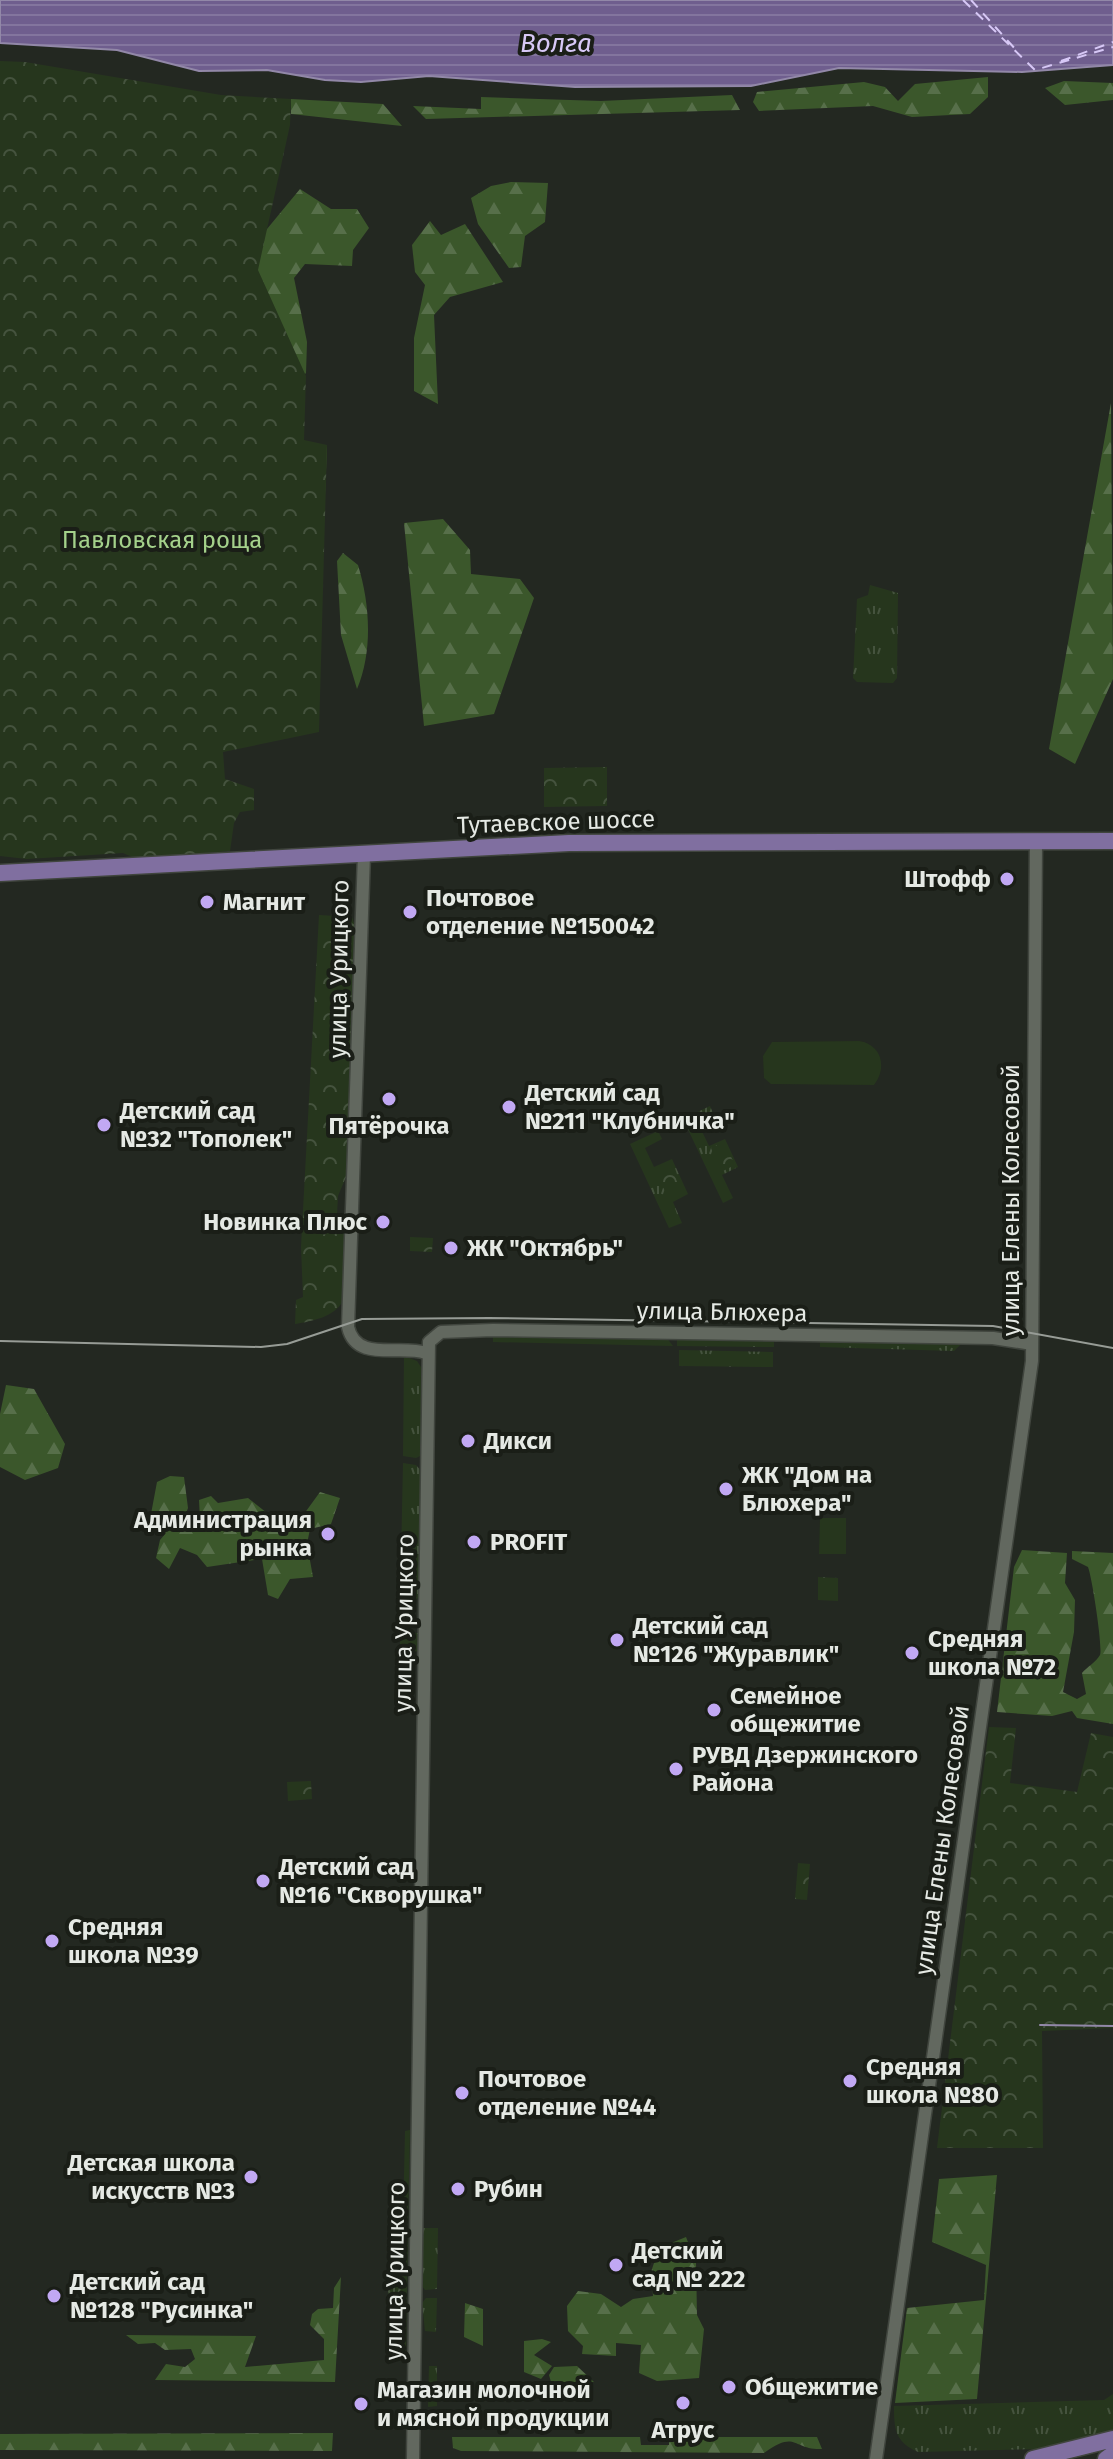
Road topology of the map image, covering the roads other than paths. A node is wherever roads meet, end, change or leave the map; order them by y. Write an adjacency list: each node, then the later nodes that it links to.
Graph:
1 (1113, 841): 2 (main road, Тутаевское шоссе)
2 (1036, 842): 3 (main road, Тутаевское шоссе); 5 (street, улица Елены Колесовой)
3 (364, 854): 4 (main road, Тутаевское шоссе); 6 (street, улица Урицкого)
4 (0, 873)
5 (1032, 1344): 6 (street, улица Блюхера); 10 (street, улица Елены Колесовой)
6 (426, 1353): 9 (street, улица Урицкого)
7 (1113, 2439): 11 (main road)
8 (1113, 2454): 12 (main road)
9 (413, 2459)
10 (876, 2459)
11 (1033, 2459)
12 (1106, 2459)

